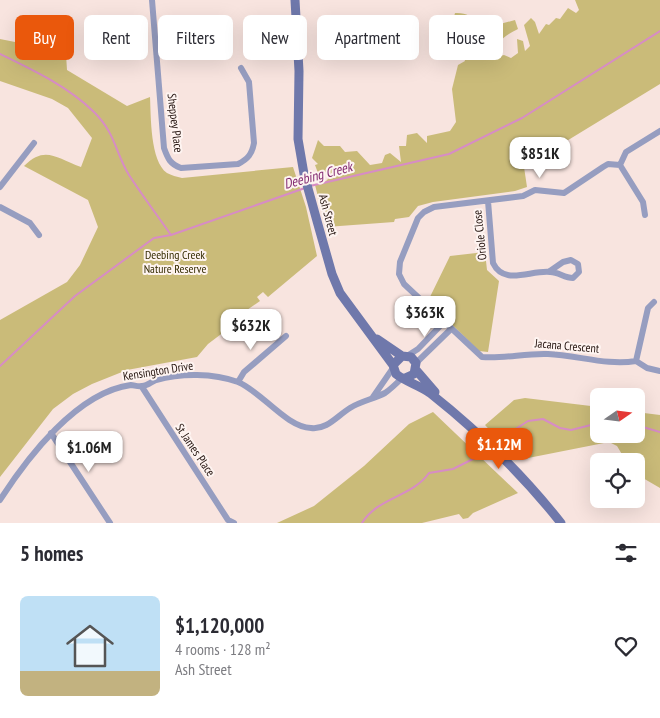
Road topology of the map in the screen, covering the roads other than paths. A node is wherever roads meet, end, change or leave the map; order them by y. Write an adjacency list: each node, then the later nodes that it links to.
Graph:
1 (152, 0): 3 (street, Sheppey Place)
2 (295, 0): 16 (main road, Ash Street)
3 (241, 68)
4 (660, 131): 6 (street)
5 (34, 143): 7 (street)
6 (620, 165): 8 (street, Jacana Crescent); 10 (street)
7 (0, 187)
8 (488, 201): 12 (street, Oriole Close); 14 (street, Jacana Crescent)
9 (0, 207): 11 (street)
10 (645, 215)
11 (38, 235)
12 (550, 272)
13 (654, 302): 19 (street)
14 (444, 322): 15 (street, Jacana Crescent); 18 (street)
15 (450, 329): 19 (street, Jacana Crescent); 21 (street)
16 (370, 334): 18 (main road, Ash Street); 20 (main road, Ash Street)
17 (286, 336): 24 (street)
18 (404, 356): 20 (main road); 21 (main road)
19 (636, 361): 22 (street, Jacana Crescent)
20 (393, 367): 23 (main road); 26 (street, Kensington Drive)
21 (416, 367): 23 (main road); 27 (main road)
22 (660, 371)
23 (404, 378): 26 (street, Kensington Drive); 27 (main road)
24 (238, 382): 25 (street, Kensington Drive); 26 (street, Kensington Drive)
25 (142, 386): 28 (street, Kensington Drive); 31 (street, St James Place)
26 (373, 397)
27 (448, 408): 32 (main road)
28 (51, 434): 29 (street, Kensington Drive); 30 (street)
29 (0, 500)
30 (110, 523)
31 (234, 523)
32 (561, 523)

